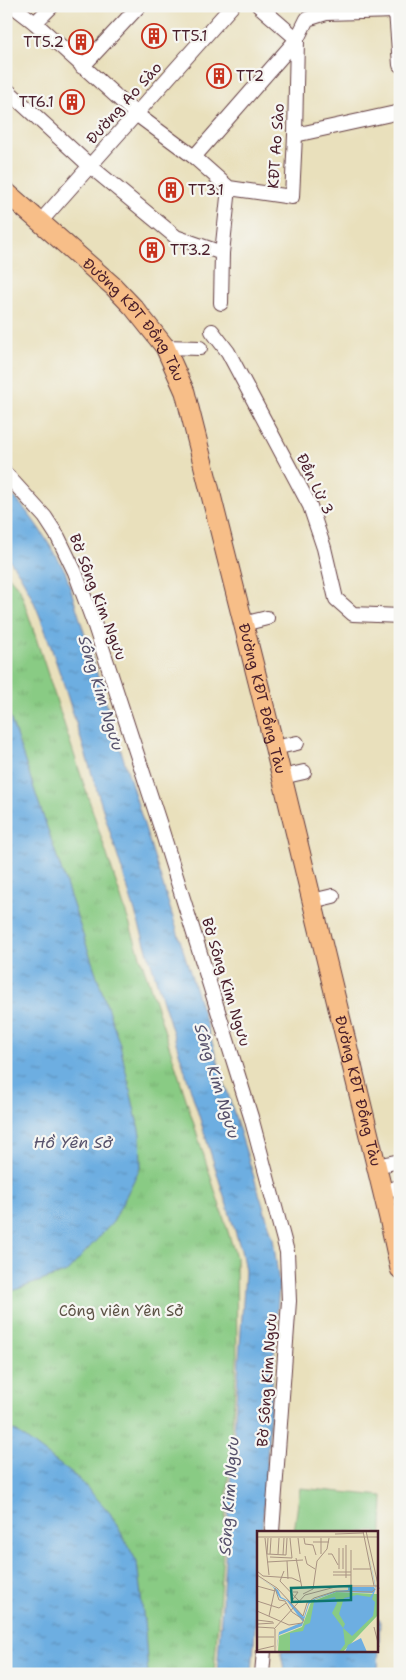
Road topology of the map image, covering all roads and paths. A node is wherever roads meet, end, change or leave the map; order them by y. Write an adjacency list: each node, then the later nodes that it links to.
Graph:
1 (13, 6): 7 (street)
2 (52, 6): 7 (street)
3 (139, 6): 10 (street)
4 (232, 6): 13 (street, Đường Ao Sào)
5 (259, 6): 8 (street)
6 (398, 8): 8 (street, KĐT Ao Sào); 9 (street)
7 (35, 24): 10 (street)
8 (297, 39): 14 (street, KĐT Ao Sào); 15 (street, KĐT Ao Sào)
9 (400, 64)
10 (82, 66): 13 (street)
11 (6, 89): 16 (street)
12 (400, 112): 14 (street)
13 (136, 114): 15 (street); 16 (street, Đường Ao Sào)
14 (296, 135): 17 (street, KĐT Ao Sào)
15 (194, 156): 17 (street)
16 (90, 166): 19 (street, Đường Ao Sào); 20 (street)
17 (229, 188): 20 (street)
18 (6, 192): 19 (main road, Đường KĐT Đồng Tàu)
19 (40, 222): 23 (main road, Đường KĐT Đồng Tàu)
20 (222, 253): 21 (street)
21 (221, 303)
22 (212, 331): 26 (street, Đền Lừ 3)
23 (165, 347): 24 (street); 28 (main road, Đường KĐT Đồng Tàu)
24 (200, 348)
25 (6, 474): 39 (street, Bờ Sông Kim Ngưu)
26 (400, 616)
27 (268, 618): 28 (street)
28 (243, 624): 30 (main road, Đường KĐT Đồng Tàu)
29 (297, 743): 30 (street)
30 (274, 748): 32 (main road, Đường KĐT Đồng Tàu)
31 (304, 772): 32 (street)
32 (282, 777): 34 (main road, Đường KĐT Đồng Tàu)
33 (334, 896): 34 (street)
34 (312, 901): 36 (main road, Đường KĐT Đồng Tàu)
35 (400, 1161): 36 (street)
36 (376, 1166): 37 (main road, Đường KĐT Đồng Tàu)
37 (391, 1189): 38 (main road, Đường KĐT Đồng Tàu)
38 (400, 1269)
39 (272, 1531)
40 (264, 1652): 41 (street)
41 (262, 1674)

